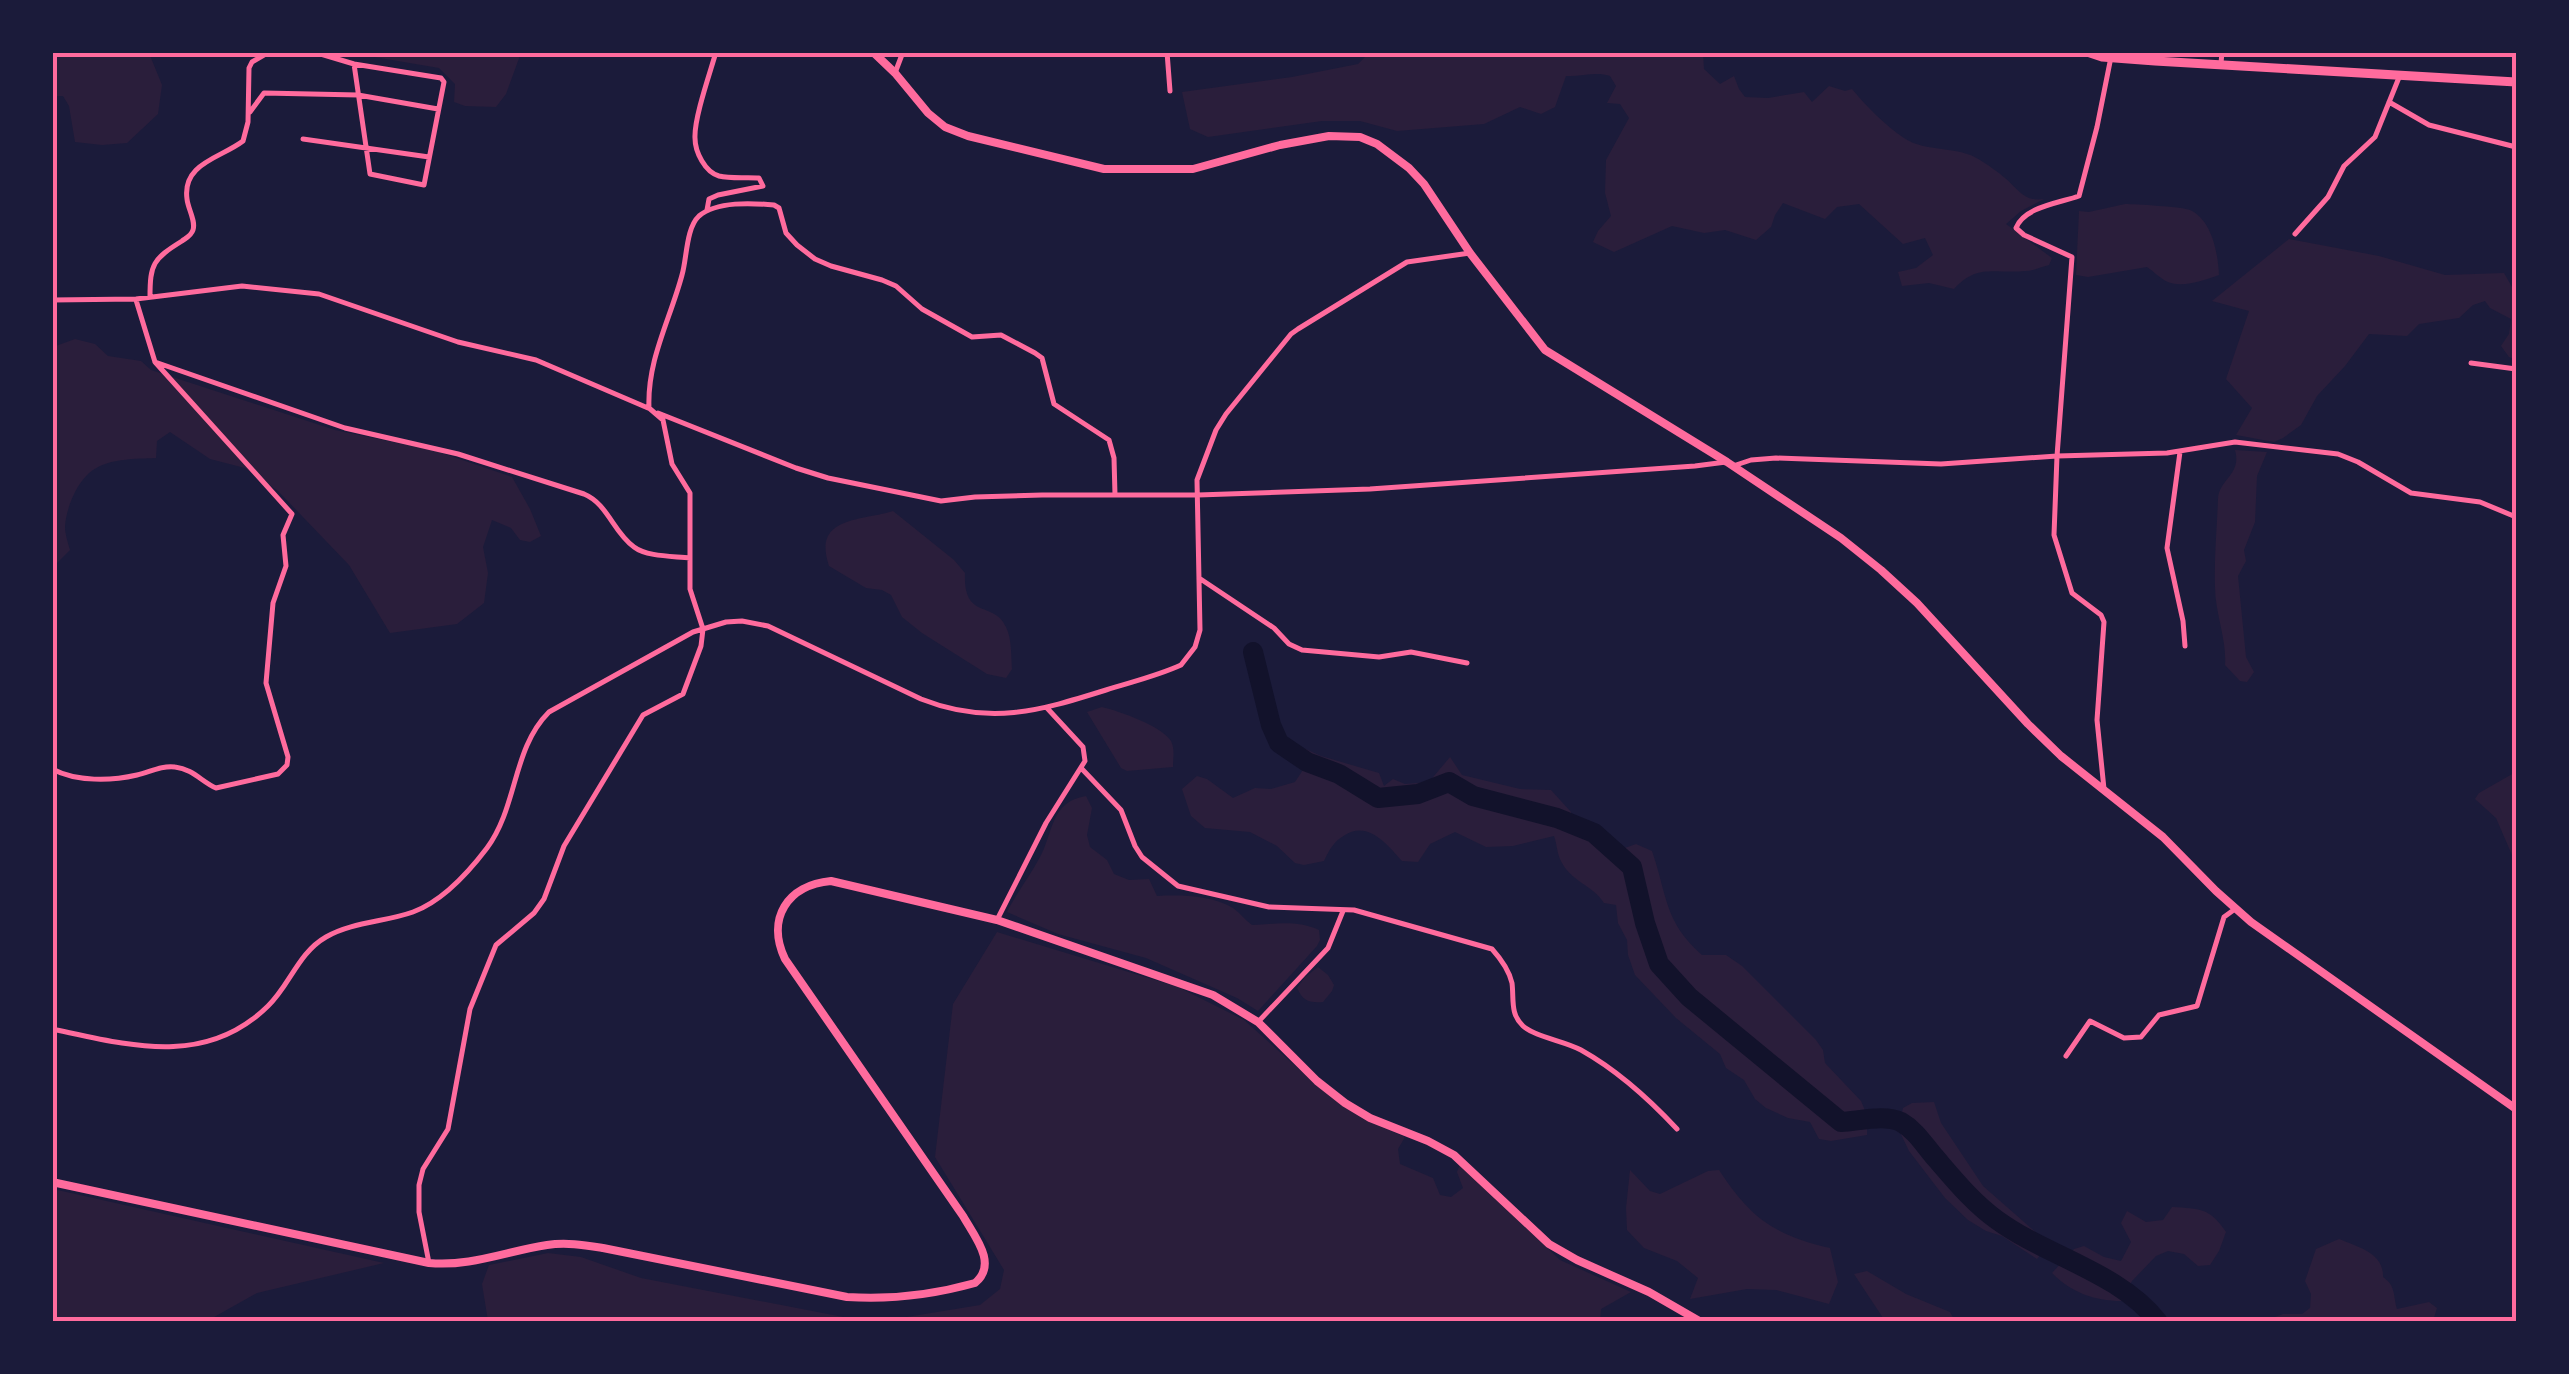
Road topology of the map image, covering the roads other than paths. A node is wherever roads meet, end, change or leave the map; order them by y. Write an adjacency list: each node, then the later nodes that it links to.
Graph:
1 (269, 52): 18 (street)
2 (314, 52): 10 (street)
3 (716, 52): 23 (street)
4 (873, 52): 11 (street)
5 (903, 52): 11 (street)
6 (1166, 52): 14 (street)
7 (2087, 52): 8 (highway)
8 (2111, 55): 9 (highway); 34 (street)
9 (2222, 58): 12 (highway)
10 (354, 64): 15 (street); 17 (street)
11 (895, 73): 25 (street)
12 (2400, 75): 13 (highway); 16 (street)
13 (2516, 82)
14 (1170, 91)
15 (358, 95): 17 (street); 18 (street); 20 (street)
16 (2390, 102): 21 (street); 24 (street)
17 (439, 109): 22 (street)
18 (248, 114): 27 (street)
19 (303, 139): 20 (street)
20 (366, 147): 22 (street); 22 (street)
21 (2516, 147)
22 (430, 157)
23 (706, 212): 32 (street); 36 (street)
24 (2294, 234)
25 (1470, 253): 35 (street); 37 (street)
26 (136, 298): 27 (street); 28 (street); 29 (street)
27 (150, 298): 32 (street)
28 (52, 300)
29 (155, 362): 39 (street); 46 (street)
30 (2471, 363): 31 (street)
31 (2516, 369)
32 (649, 408): 36 (street); 39 (street)
33 (2180, 452): 34 (street); 38 (street); 42 (street)
34 (2057, 456): 35 (street); 47 (street)
35 (1730, 464): 37 (street); 47 (street)
36 (1115, 494): 37 (street)
37 (1198, 495): 40 (street)
38 (2516, 518)
39 (690, 558): 41 (street)
40 (1200, 578): 43 (street); 44 (street)
41 (703, 629): 44 (street); 52 (street); 57 (street)
42 (2185, 646)
43 (1467, 663)
44 (1047, 708): 45 (street)
45 (1082, 769): 49 (street); 50 (street)
46 (52, 770)
47 (2104, 789): 48 (street)
48 (2236, 908): 53 (street); 54 (street)
49 (1343, 910): 51 (street); 55 (street)
50 (997, 920): 51 (street); 57 (street)
51 (1258, 1022): 58 (street)
52 (52, 1029)
53 (2066, 1056)
54 (2516, 1110)
55 (1678, 1129)
56 (52, 1182): 57 (street)
57 (428, 1263)
58 (1701, 1322)

